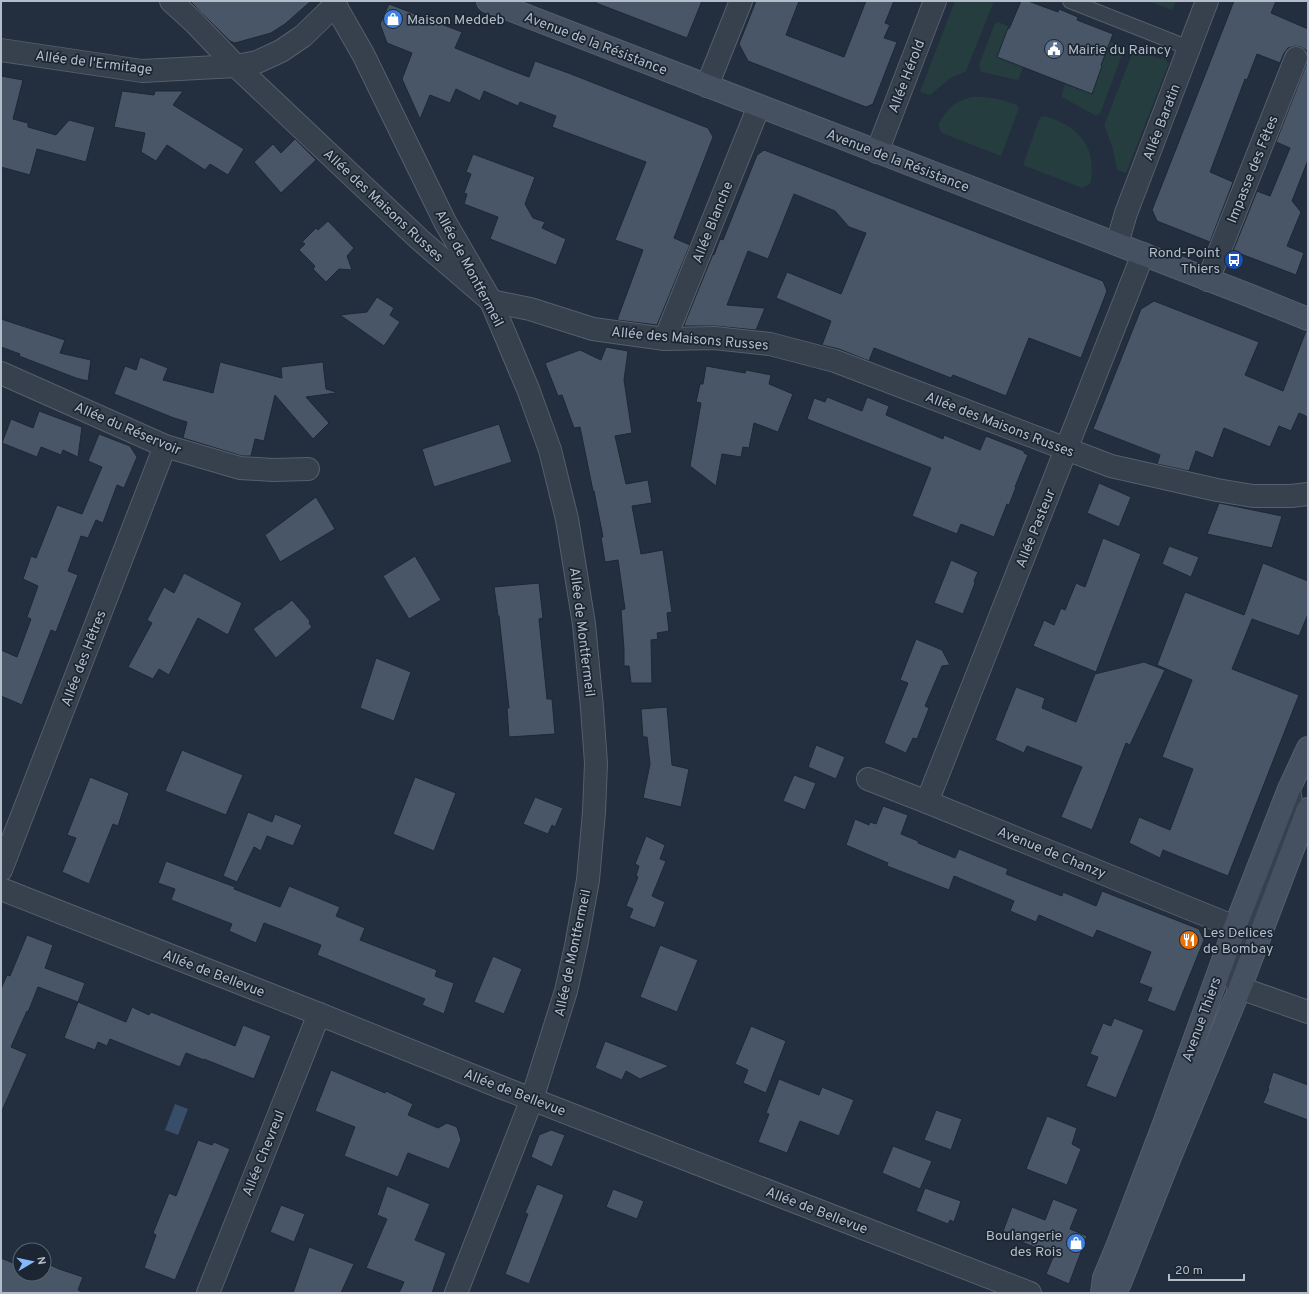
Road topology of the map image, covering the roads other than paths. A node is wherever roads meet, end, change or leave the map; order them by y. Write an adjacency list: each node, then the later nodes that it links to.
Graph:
1 (171, 1): 11 (street, Allée des Maisons Russes)
2 (488, 1): 12 (main road, Avenue de la Résistance)
3 (741, 1): 12 (street)
4 (935, 1): 14 (street, Allée Hérold)
5 (1070, 1): 8 (lane)
6 (1207, 1): 8 (street, Allée Baratin)
7 (336, 3): 11 (street, Allée de l'Ermitage); 18 (street, Allée de Montfermeil)
8 (1189, 48): 15 (street, Allée Baratin)
9 (1, 50): 11 (street, Allée de l'Ermitage)
10 (1296, 58): 17 (street, Impasse des Fêtes)
11 (236, 66): 18 (street, Allée des Maisons Russes)
12 (707, 86): 13 (main road, Avenue de la Résistance)
13 (759, 106): 14 (main road, Avenue de la Résistance); 20 (street, Allée Blanche)
14 (877, 152): 15 (main road, Avenue de la Résistance)
15 (1117, 244): 16 (main road, Avenue de la Résistance)
16 (1143, 254): 17 (main road, Avenue de la Résistance); 23 (street, Allée Pasteur)
17 (1208, 280): 19 (main road, Avenue de la Résistance)
18 (490, 301): 20 (street, Allée des Maisons Russes); 37 (street, Allée de Montfermeil)
19 (1308, 319)
20 (665, 338): 23 (street, Allée des Maisons Russes)
21 (1, 373): 22 (street, Allée du Réservoir)
22 (165, 446): 24 (street, Allée du Réservoir); 31 (street, Allée des Hêtres)
23 (1066, 450): 25 (street, Allée des Maisons Russes); 29 (street, Allée Pasteur)
24 (308, 469)
25 (1308, 494)
26 (1308, 748): 28 (main road, Avenue Thiers)
27 (868, 779): 29 (street, Avenue de Chanzy)
28 (1289, 789): 33 (main road, Avenue Thiers); 34 (street)
29 (927, 802): 33 (street, Avenue de Chanzy)
30 (1308, 809): 34 (main road, Avenue Thiers)
31 (1, 870)
32 (1, 889): 36 (street, Allée de Bellevue)
33 (1234, 927): 41 (main road, Avenue Thiers)
34 (1240, 988): 35 (street); 42 (main road, Avenue Thiers)
35 (1308, 1012)
36 (318, 1014): 37 (street, Allée de Bellevue); 38 (street, Allée Chevreul)
37 (532, 1099): 39 (street, Allée de Montfermeil); 40 (street, Allée de Bellevue)
38 (208, 1293)
39 (456, 1293)
40 (1030, 1293)
41 (1102, 1293)
42 (1114, 1293)

